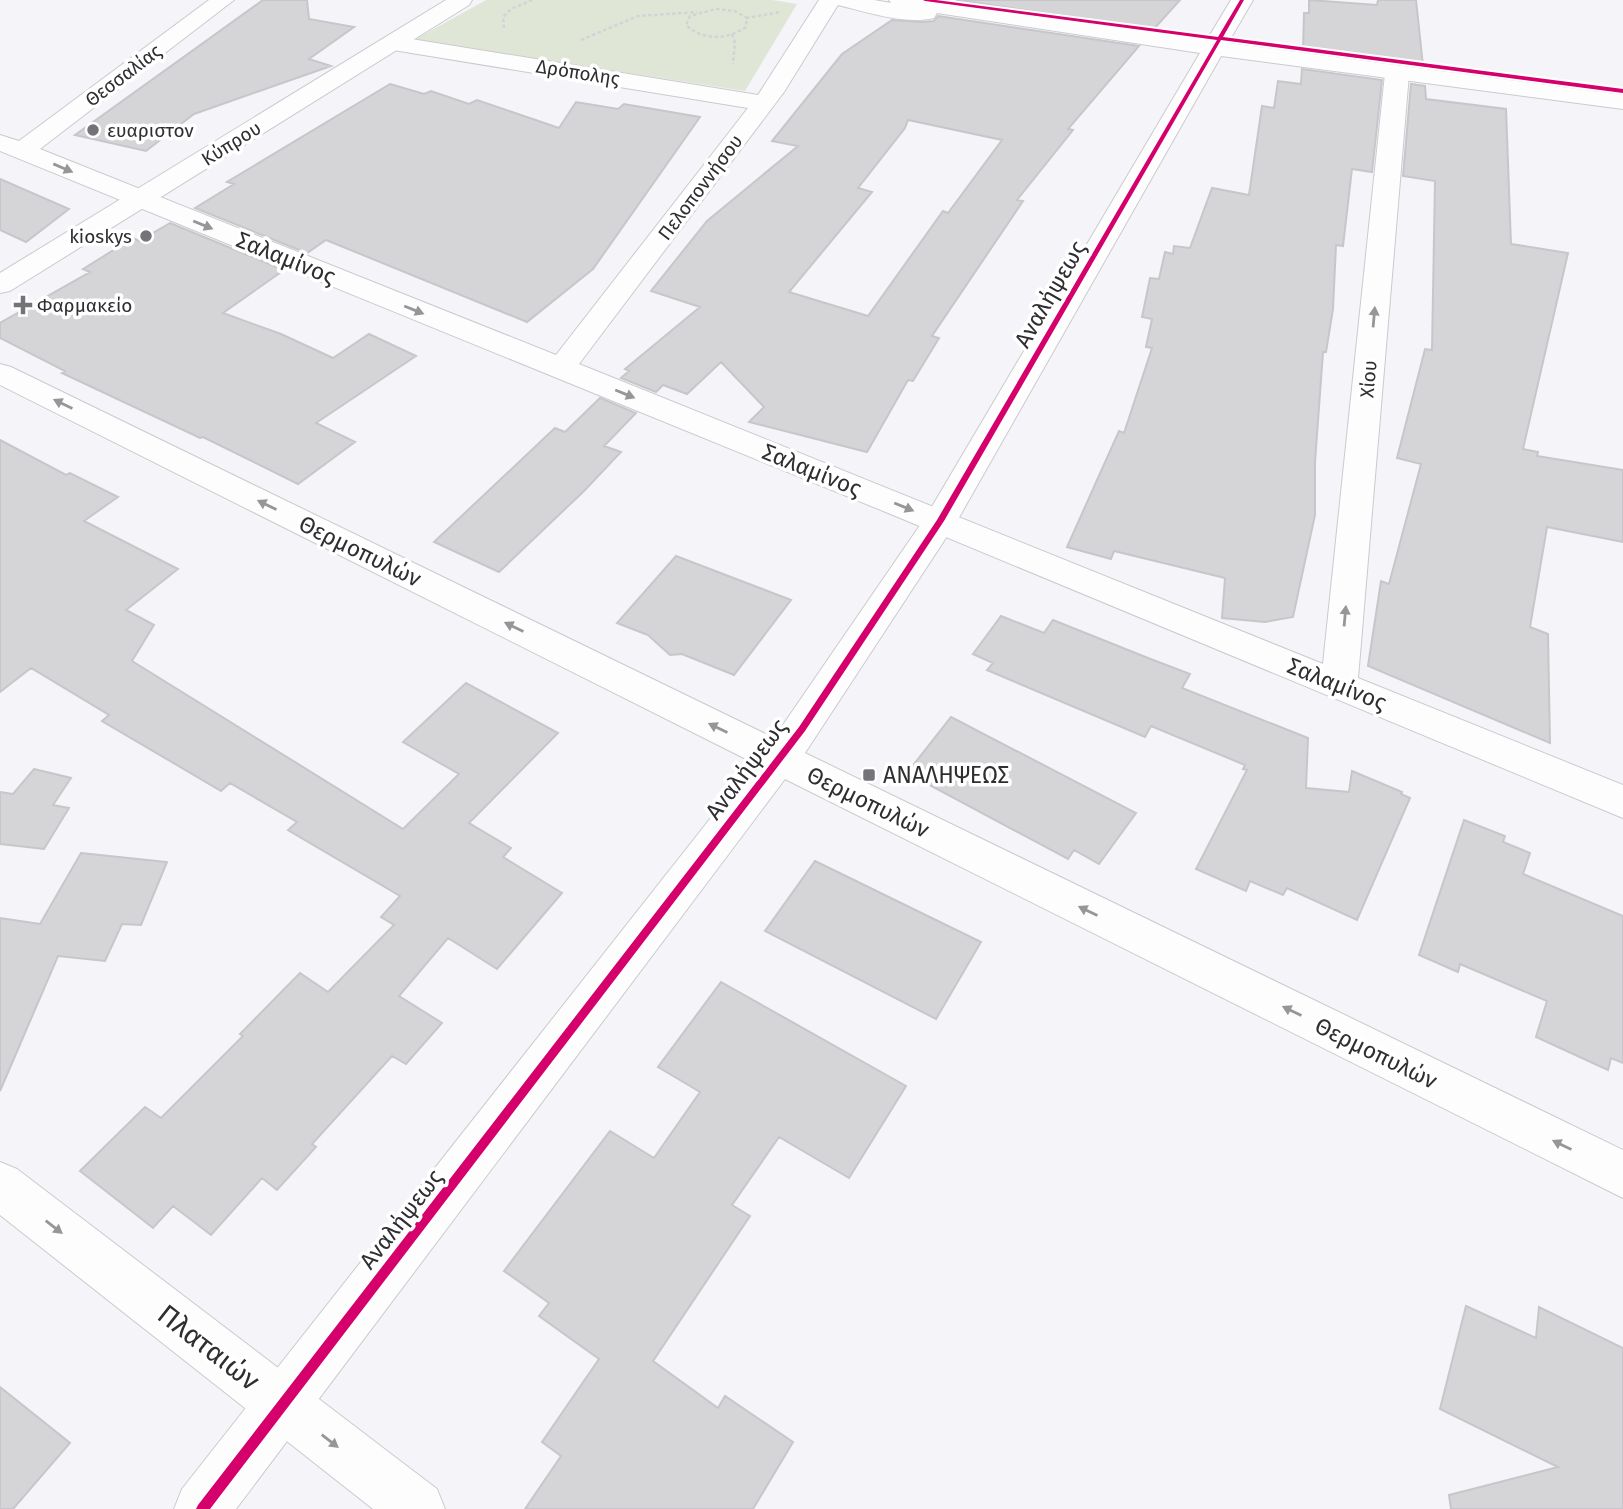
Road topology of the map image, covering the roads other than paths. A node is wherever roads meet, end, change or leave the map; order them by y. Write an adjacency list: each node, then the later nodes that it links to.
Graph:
1 (223, 0): 13 (street, Θεσσαλίας)
2 (461, 0): 8 (street, Κύπρου)
3 (830, 0): 12 (street, Πελοποννήσου)
4 (846, 0): 7 (street)
5 (900, 0): 7 (street)
6 (1242, 0): 9 (street, Αναλήψεως)
7 (1023, 21): 9 (street)
8 (393, 43): 12 (street, Δρόπολης); 14 (street, Κύπρου)
9 (1216, 48): 10 (street); 18 (street, Αναλήψεως)
10 (1397, 74): 11 (street); 19 (street, Χίου, one-way to 10)
11 (1623, 102)
12 (764, 103): 16 (street, Πελοποννήσου)
13 (11, 146): 14 (street, Σαλαμίνος, one-way to 14)
14 (139, 200): 15 (street, Κύπρου); 16 (street, Σαλαμίνος, one-way to 16)
15 (0, 285)
16 (561, 369): 18 (street, Σαλαμίνος, one-way to 18)
17 (0, 373): 20 (street, Θερμοπυλών, one-way to 17)
18 (940, 521): 19 (street, Σαλαμίνος); 20 (street, Αναλήψεως)
19 (1339, 684): 21 (street, Σαλαμίνος)
20 (780, 758): 22 (street, Θερμοπυλών, one-way to 20); 24 (street, Αναλήψεως)
21 (1623, 802)
22 (1623, 1175)
23 (0, 1185): 24 (street, Πλαταιών, one-way to 24)
24 (283, 1404): 25 (street, Αναλήψεως); 26 (street, Πλαταιών, one-way to 26)
25 (202, 1509)
26 (417, 1509)

